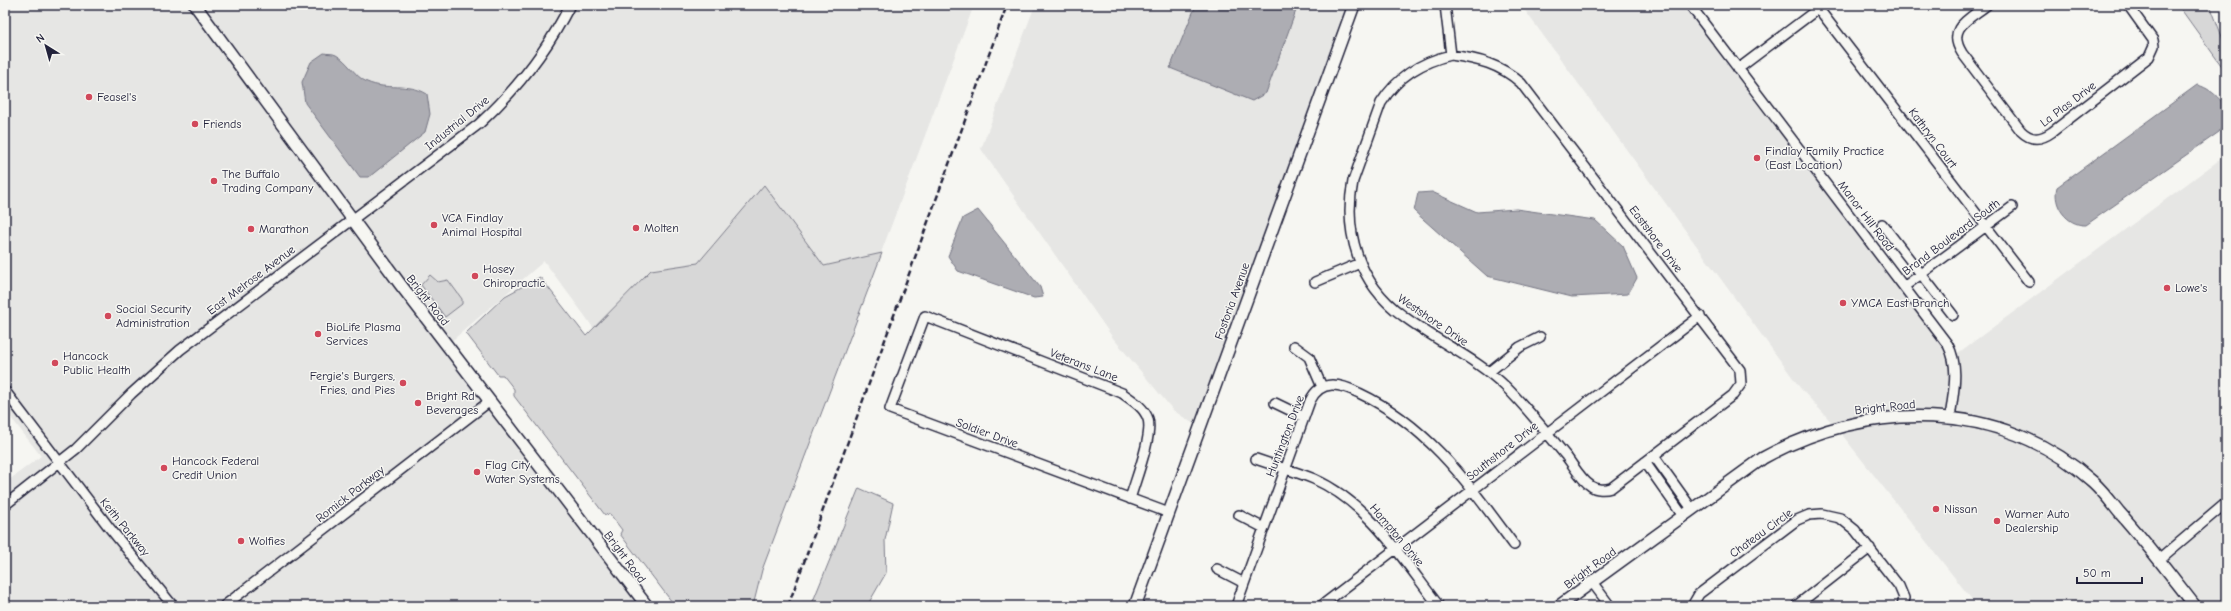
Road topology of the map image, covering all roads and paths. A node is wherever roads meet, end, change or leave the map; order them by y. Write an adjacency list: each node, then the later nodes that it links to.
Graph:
1 (195, 5): 12 (main road, Bright Road)
2 (570, 5): 12 (street, Industrial Drive)
3 (1354, 5): 43 (main road, Fostoria Avenue)
4 (1445, 5): 9 (street)
5 (1690, 5): 10 (street, Manor Hill Road)
6 (1987, 5): 7 (street, La Plas Drive)
7 (2128, 5)
8 (1821, 7): 10 (street); 14 (street, Kathryn Court)
9 (1451, 55): 15 (street, Westshore Drive); 22 (street, Eastshore Drive)
10 (1738, 69): 19 (street, Manor Hill Road)
11 (2012, 207): 14 (street, Brand Boulevard South)
12 (351, 219): 28 (main road, Bright Road); 36 (street, East Melrose Avenue)
13 (1882, 224): 16 (street)
14 (1986, 226): 16 (street, Brand Boulevard South); 18 (street, Kathryn Court)
15 (1360, 263): 17 (street); 25 (street, Westshore Drive)
16 (1921, 274): 19 (street, Brand Boulevard South); 20 (street)
17 (1315, 282)
18 (2029, 282)
19 (1905, 286): 31 (street, Manor Hill Road)
20 (1953, 315)
21 (925, 316): 39 (street, Veterans Lane); 39 (street, Soldier Drive)
22 (1700, 316): 32 (street, Southshore Drive); 33 (street, Eastshore Drive)
23 (1540, 338): 25 (street)
24 (1294, 346): 26 (street)
25 (1489, 372): 32 (street, Westshore Drive)
26 (1322, 387): 30 (street, Huntington Drive); 38 (street)
27 (5, 391): 36 (street, Keith Parkway)
28 (490, 401): 55 (street, Romick Parkway); 56 (main road, Bright Road)
29 (1275, 403): 30 (street)
30 (1304, 417): 37 (street, Huntington Drive)
31 (1950, 418): 42 (main road, Bright Road); 50 (main road, Bright Road)
32 (1546, 432): 35 (street, Westshore Drive); 38 (street, Southshore Drive)
33 (1654, 456): 35 (street, Westshore Drive); 42 (street)
34 (1256, 459): 37 (street, Hampton Drive)
35 (1645, 462): 45 (street)
36 (60, 463): 41 (street, East Melrose Avenue); 54 (street, Keith Parkway)
37 (1285, 470): 46 (street, Huntington Drive); 49 (street, Hampton Drive)
38 (1473, 489): 47 (street); 49 (street, Southshore Drive)
39 (1130, 499): 43 (street, Soldier Drive)
40 (2226, 503): 50 (street)
41 (5, 505)
42 (1692, 509): 45 (main road, Bright Road)
43 (1169, 513): 57 (main road, Fostoria Avenue)
44 (1239, 515): 46 (street)
45 (1683, 516): 52 (main road, Bright Road)
46 (1264, 528): 53 (street, Huntington Drive)
47 (1514, 545)
48 (1870, 548): 63 (street, Chateau Circle); 64 (street); 65 (street, Chateau Circle)
49 (1395, 549): 59 (street, Southshore Drive); 60 (street, Hampton Drive)
50 (2160, 559): 66 (main road, Bright Road)
51 (1217, 569): 53 (street)
52 (1592, 582): 61 (main road, Bright Road); 62 (street)
53 (1244, 583): 58 (street, Huntington Drive)
54 (173, 606)
55 (224, 606)
56 (647, 606)
57 (1135, 606)
58 (1236, 606)
59 (1321, 606)
60 (1439, 606)
61 (1559, 606)
62 (1610, 606)
63 (1692, 606)
64 (1796, 606)
65 (1902, 606)
66 (2195, 606)

